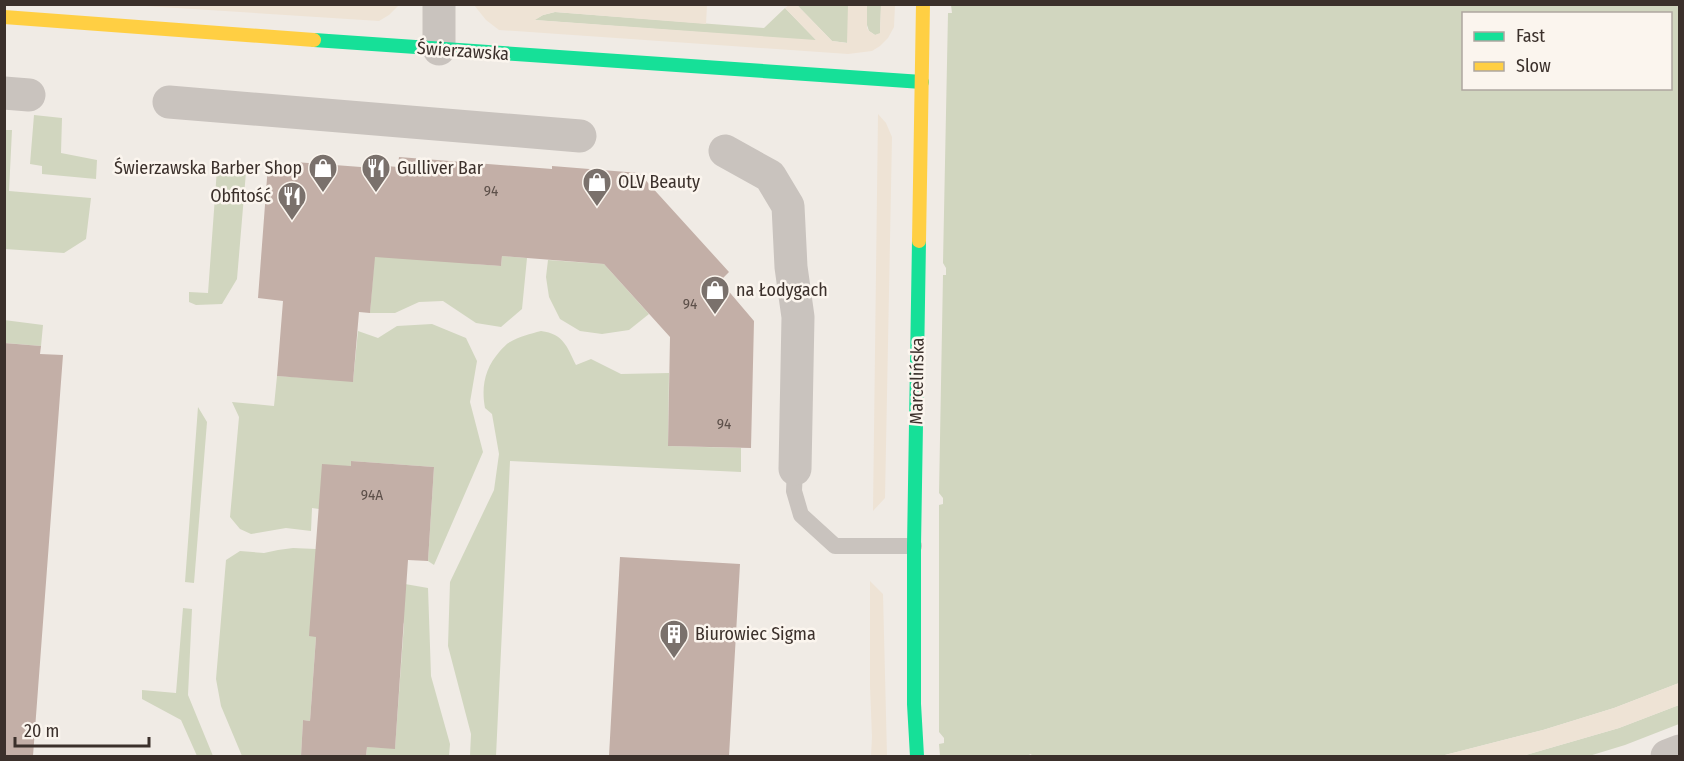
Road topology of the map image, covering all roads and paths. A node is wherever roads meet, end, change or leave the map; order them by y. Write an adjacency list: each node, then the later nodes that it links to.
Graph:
1 (440, 4): 4 (street)
2 (923, 4): 5 (street, Marcelińska)
3 (4, 16): 4 (street, Świerzawska)
4 (439, 49): 5 (street, Świerzawska)
5 (922, 82): 10 (street, Marcelińska)
6 (169, 102): 7 (street)
7 (580, 135)
8 (725, 151): 9 (street)
9 (795, 469): 10 (lane)
10 (914, 546): 12 (street, Marcelińska)
11 (1680, 752): 13 (street)
12 (917, 756)
13 (1667, 756)

